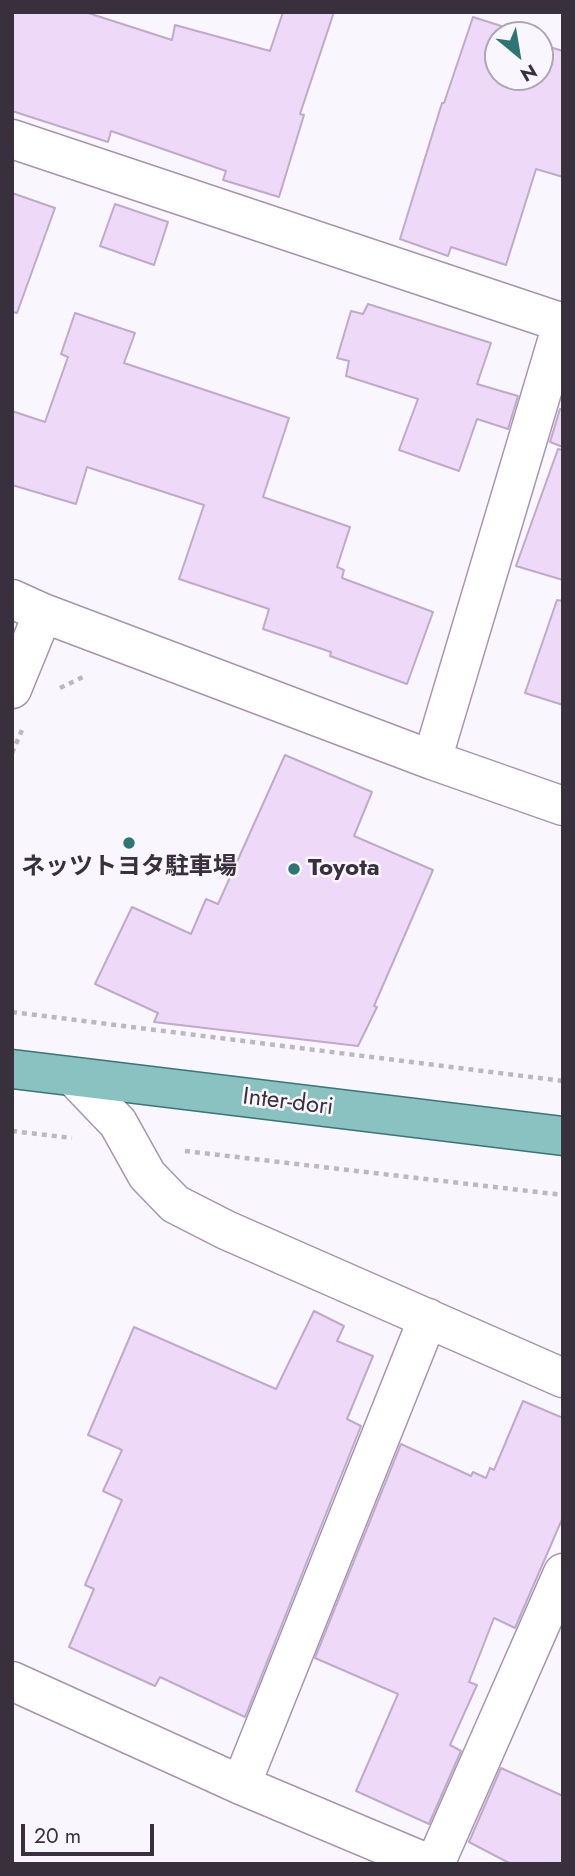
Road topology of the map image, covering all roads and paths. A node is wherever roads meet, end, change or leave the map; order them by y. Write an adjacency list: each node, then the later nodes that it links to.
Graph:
1 (12, 139): 2 (street)
2 (563, 322): 5 (street)
3 (28, 606): 4 (street); 5 (street)
4 (12, 689)
5 (432, 760): 6 (street)
6 (563, 806)
7 (12, 1012): 10 (path)
8 (12, 1069): 9 (main road, Inter-dori)
9 (74, 1077): 12 (main road, Inter-dori); 16 (street)
10 (563, 1081)
11 (12, 1131): 13 (path)
12 (563, 1136)
13 (81, 1139)
14 (177, 1150): 15 (path)
15 (563, 1195)
16 (428, 1318): 17 (street); 20 (street)
17 (563, 1378)
18 (563, 1573): 22 (street)
19 (12, 1681): 20 (street)
20 (241, 1784): 21 (street)
21 (429, 1864)
22 (435, 1864)

